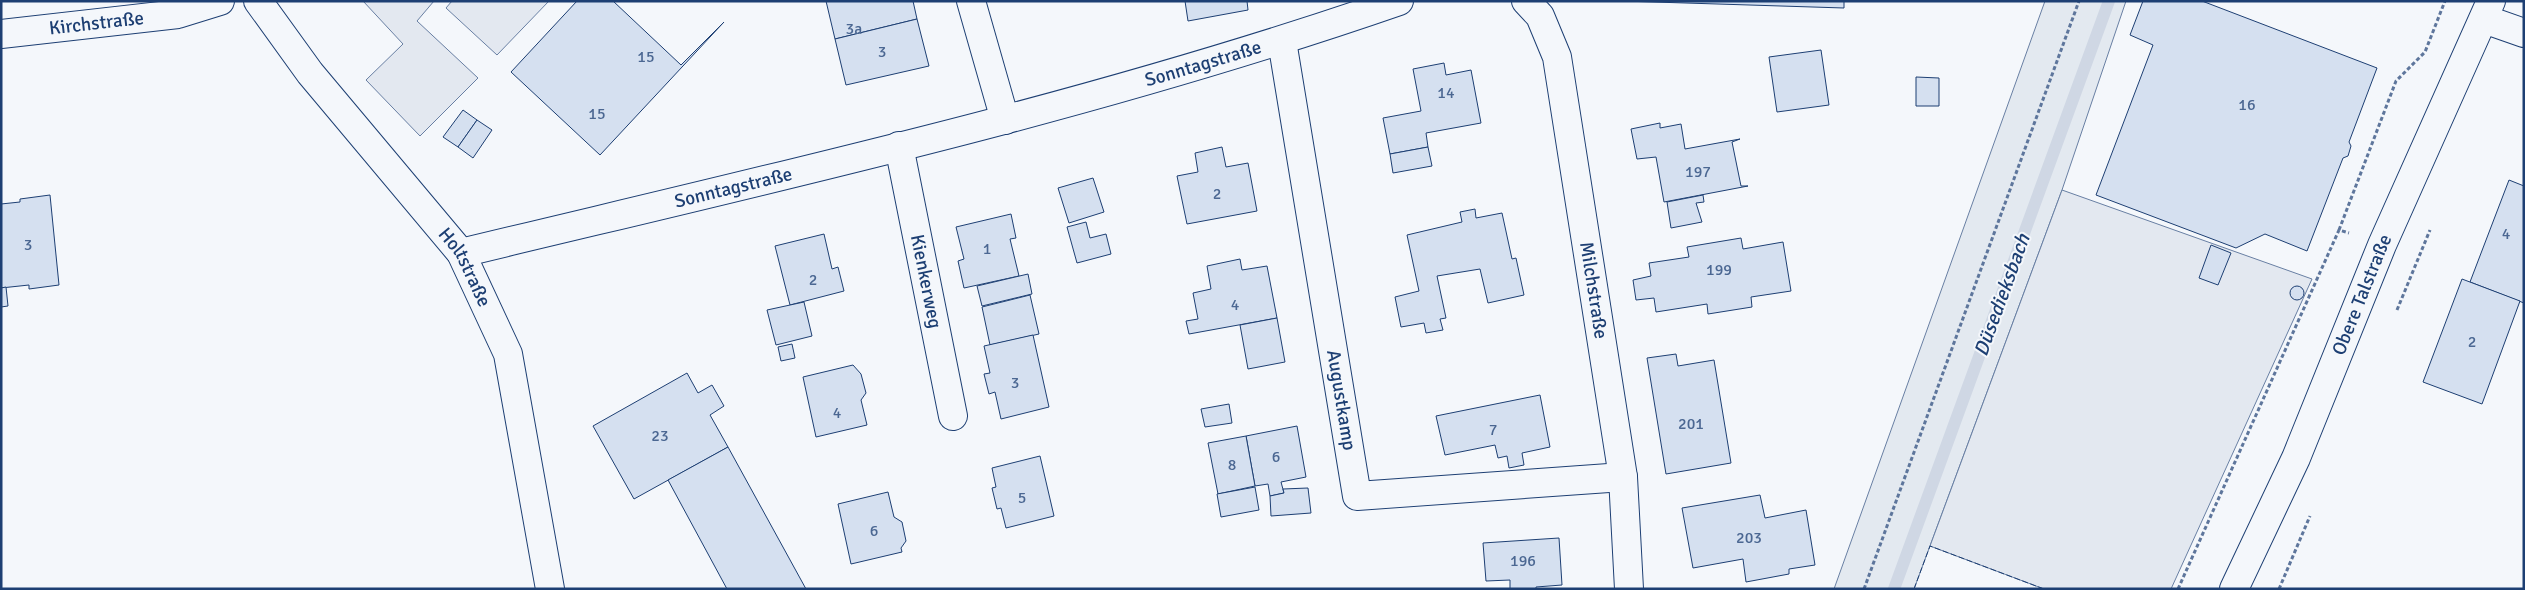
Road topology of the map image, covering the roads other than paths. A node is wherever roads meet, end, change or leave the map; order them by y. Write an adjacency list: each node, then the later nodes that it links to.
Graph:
1 (220, 1): 8 (street, Kirchstraße)
2 (258, 1): 12 (street, Holtstraße)
3 (971, 1): 10 (street)
4 (1399, 1): 9 (street, Sonntagstraße)
5 (1526, 1): 14 (street, Milchstraße)
6 (2487, 10): 7 (street); 17 (street, Obere Talstraße)
7 (2524, 33)
8 (1, 34)
9 (1282, 41): 10 (street, Sonntagstraße); 14 (street, Augustkamp)
10 (1005, 120): 11 (street, Sonntagstraße)
11 (899, 146): 12 (street, Sonntagstraße); 13 (street, Kienkerweg)
12 (461, 253): 15 (street, Holtstraße)
13 (953, 416)
14 (1622, 477): 16 (street, Milchstraße)
15 (550, 589)
16 (1629, 589)
17 (2234, 589)

